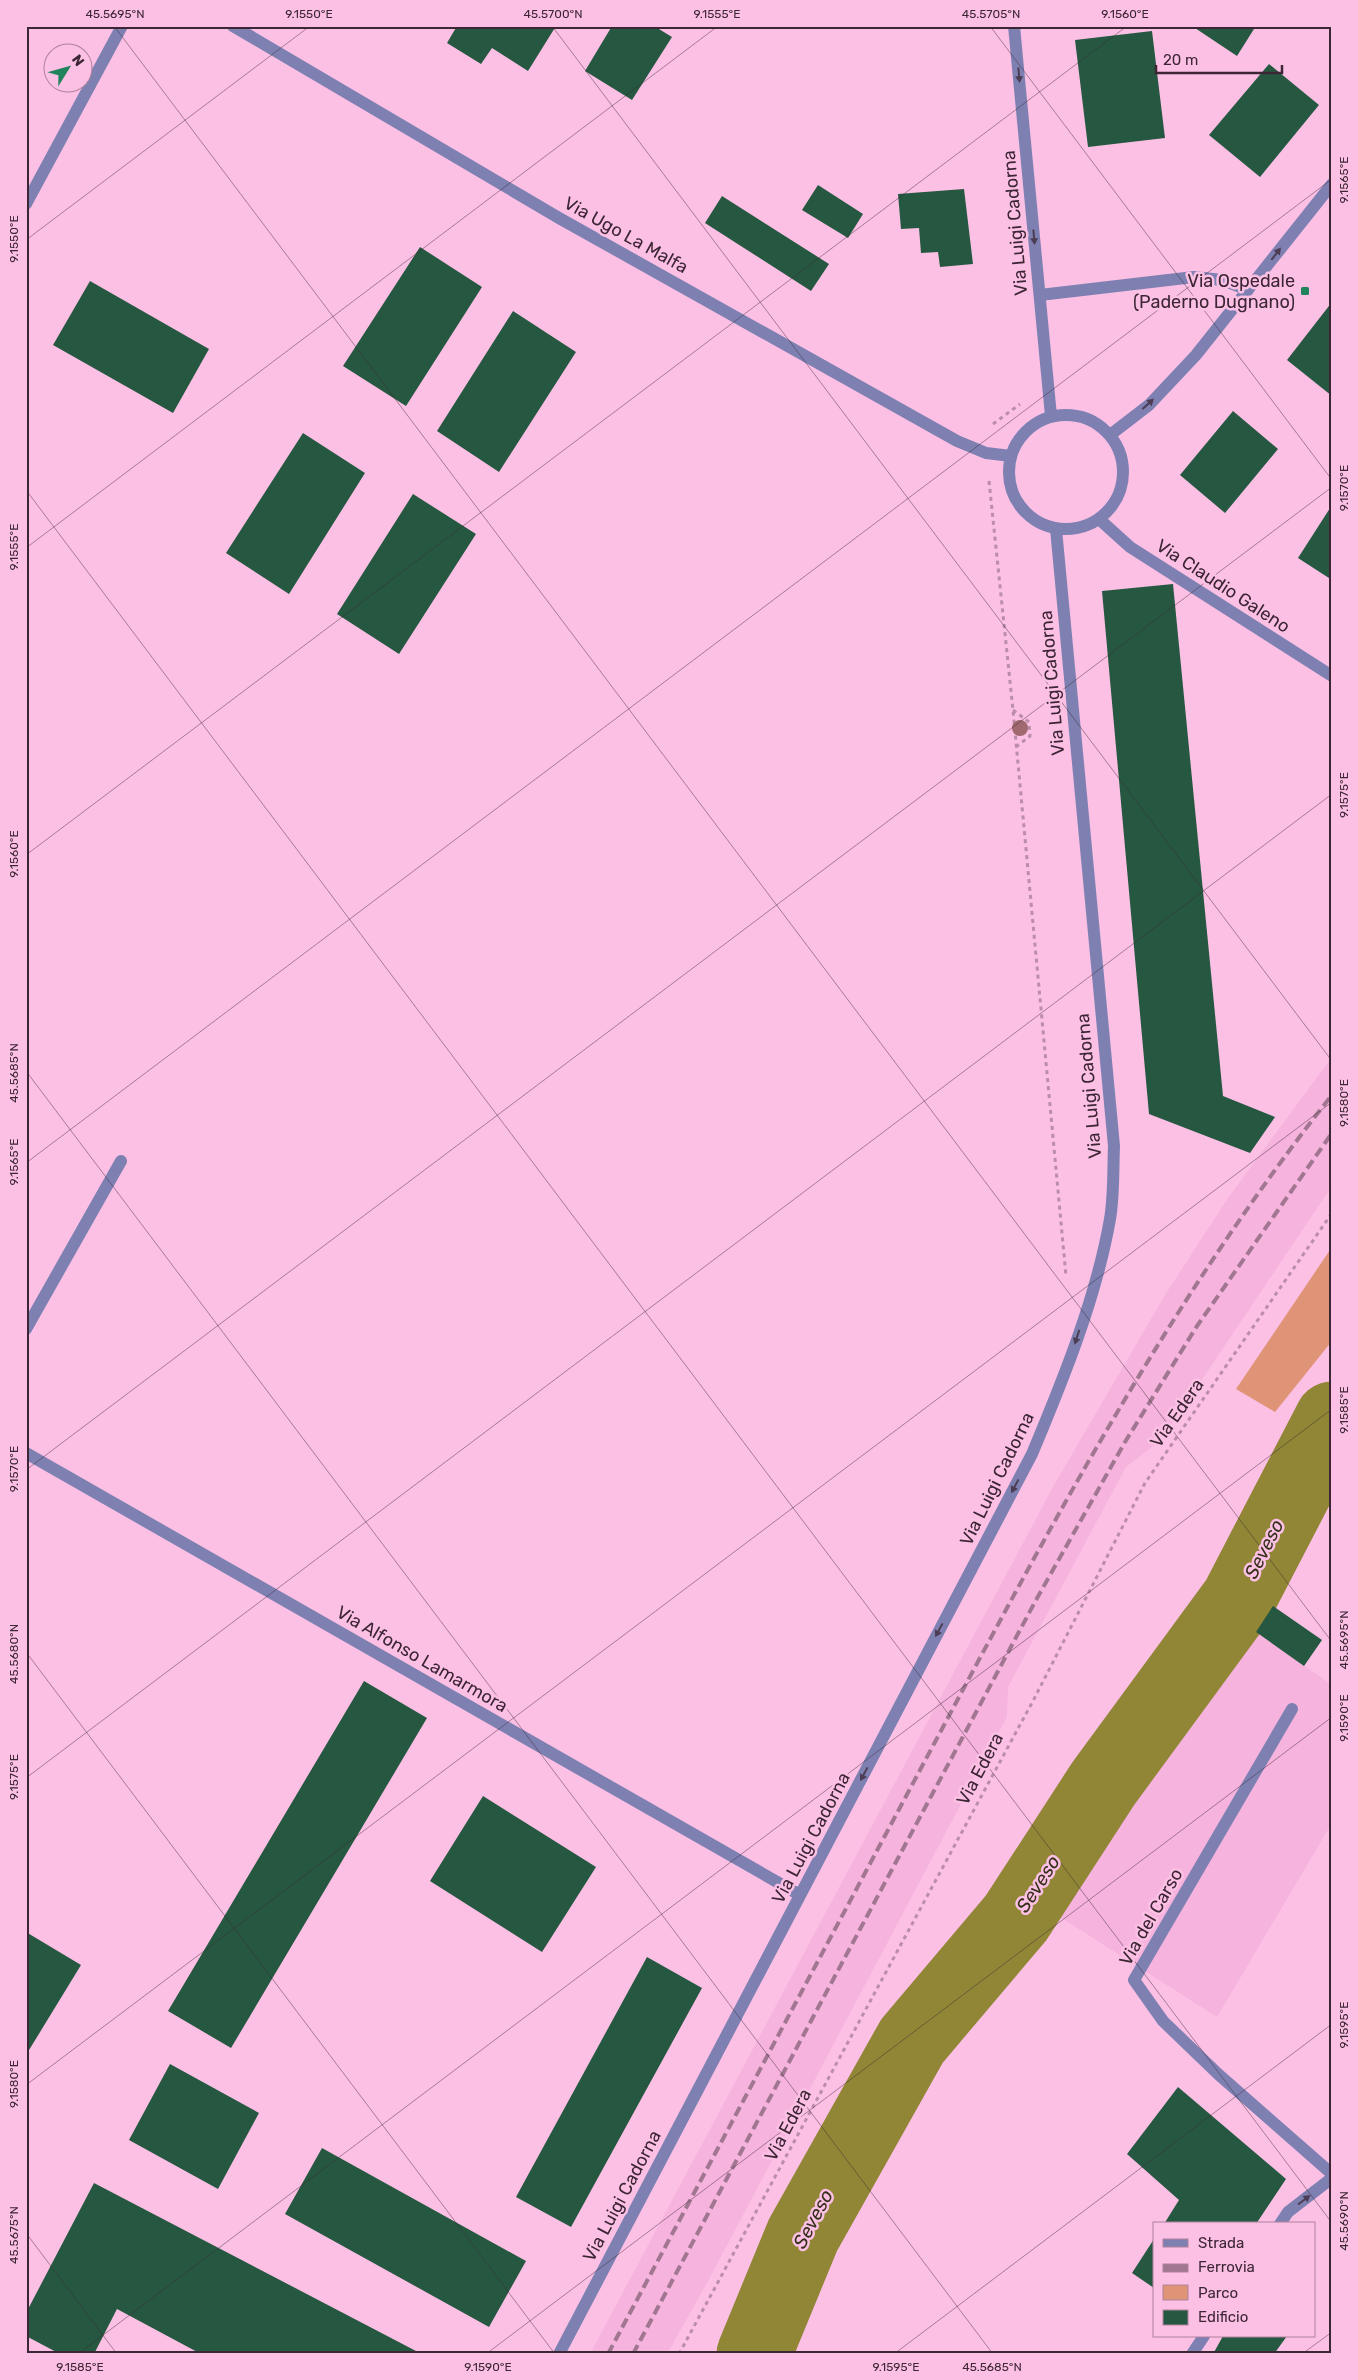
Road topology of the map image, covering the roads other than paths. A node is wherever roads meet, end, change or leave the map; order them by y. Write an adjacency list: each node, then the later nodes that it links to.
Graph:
1 (122, 26): 5 (street)
2 (232, 26): 10 (street, Via Ugo La Malfa)
3 (1014, 26): 7 (street, Via Luigi Cadorna, one-way to 7)
4 (1332, 184): 6 (street, one-way to 4)
5 (26, 204)
6 (1248, 290): 7 (street); 9 (street, one-way to 6)
7 (1040, 295): 8 (street, Via Luigi Cadorna)
8 (1051, 416): 9 (street); 10 (street)
9 (1110, 435): 11 (street)
10 (1011, 456): 12 (street)
11 (1099, 519): 12 (street); 13 (street, Via Claudio Galeno)
12 (1056, 528): 18 (street, Via Luigi Cadorna, one-way to 18)
13 (1332, 676)
14 (122, 1161): 15 (street)
15 (26, 1329)
16 (26, 1453): 18 (street, Via Alfonso Lamarmora)
17 (1292, 1709): 19 (street, Via del Carso)
18 (800, 1895): 23 (street, Via Luigi Cadorna)
19 (1332, 2174)
20 (1332, 2178): 21 (street, one-way to 20)
21 (1281, 2222)
22 (1203, 2338): 24 (street)
23 (560, 2354)
24 (1192, 2354)

